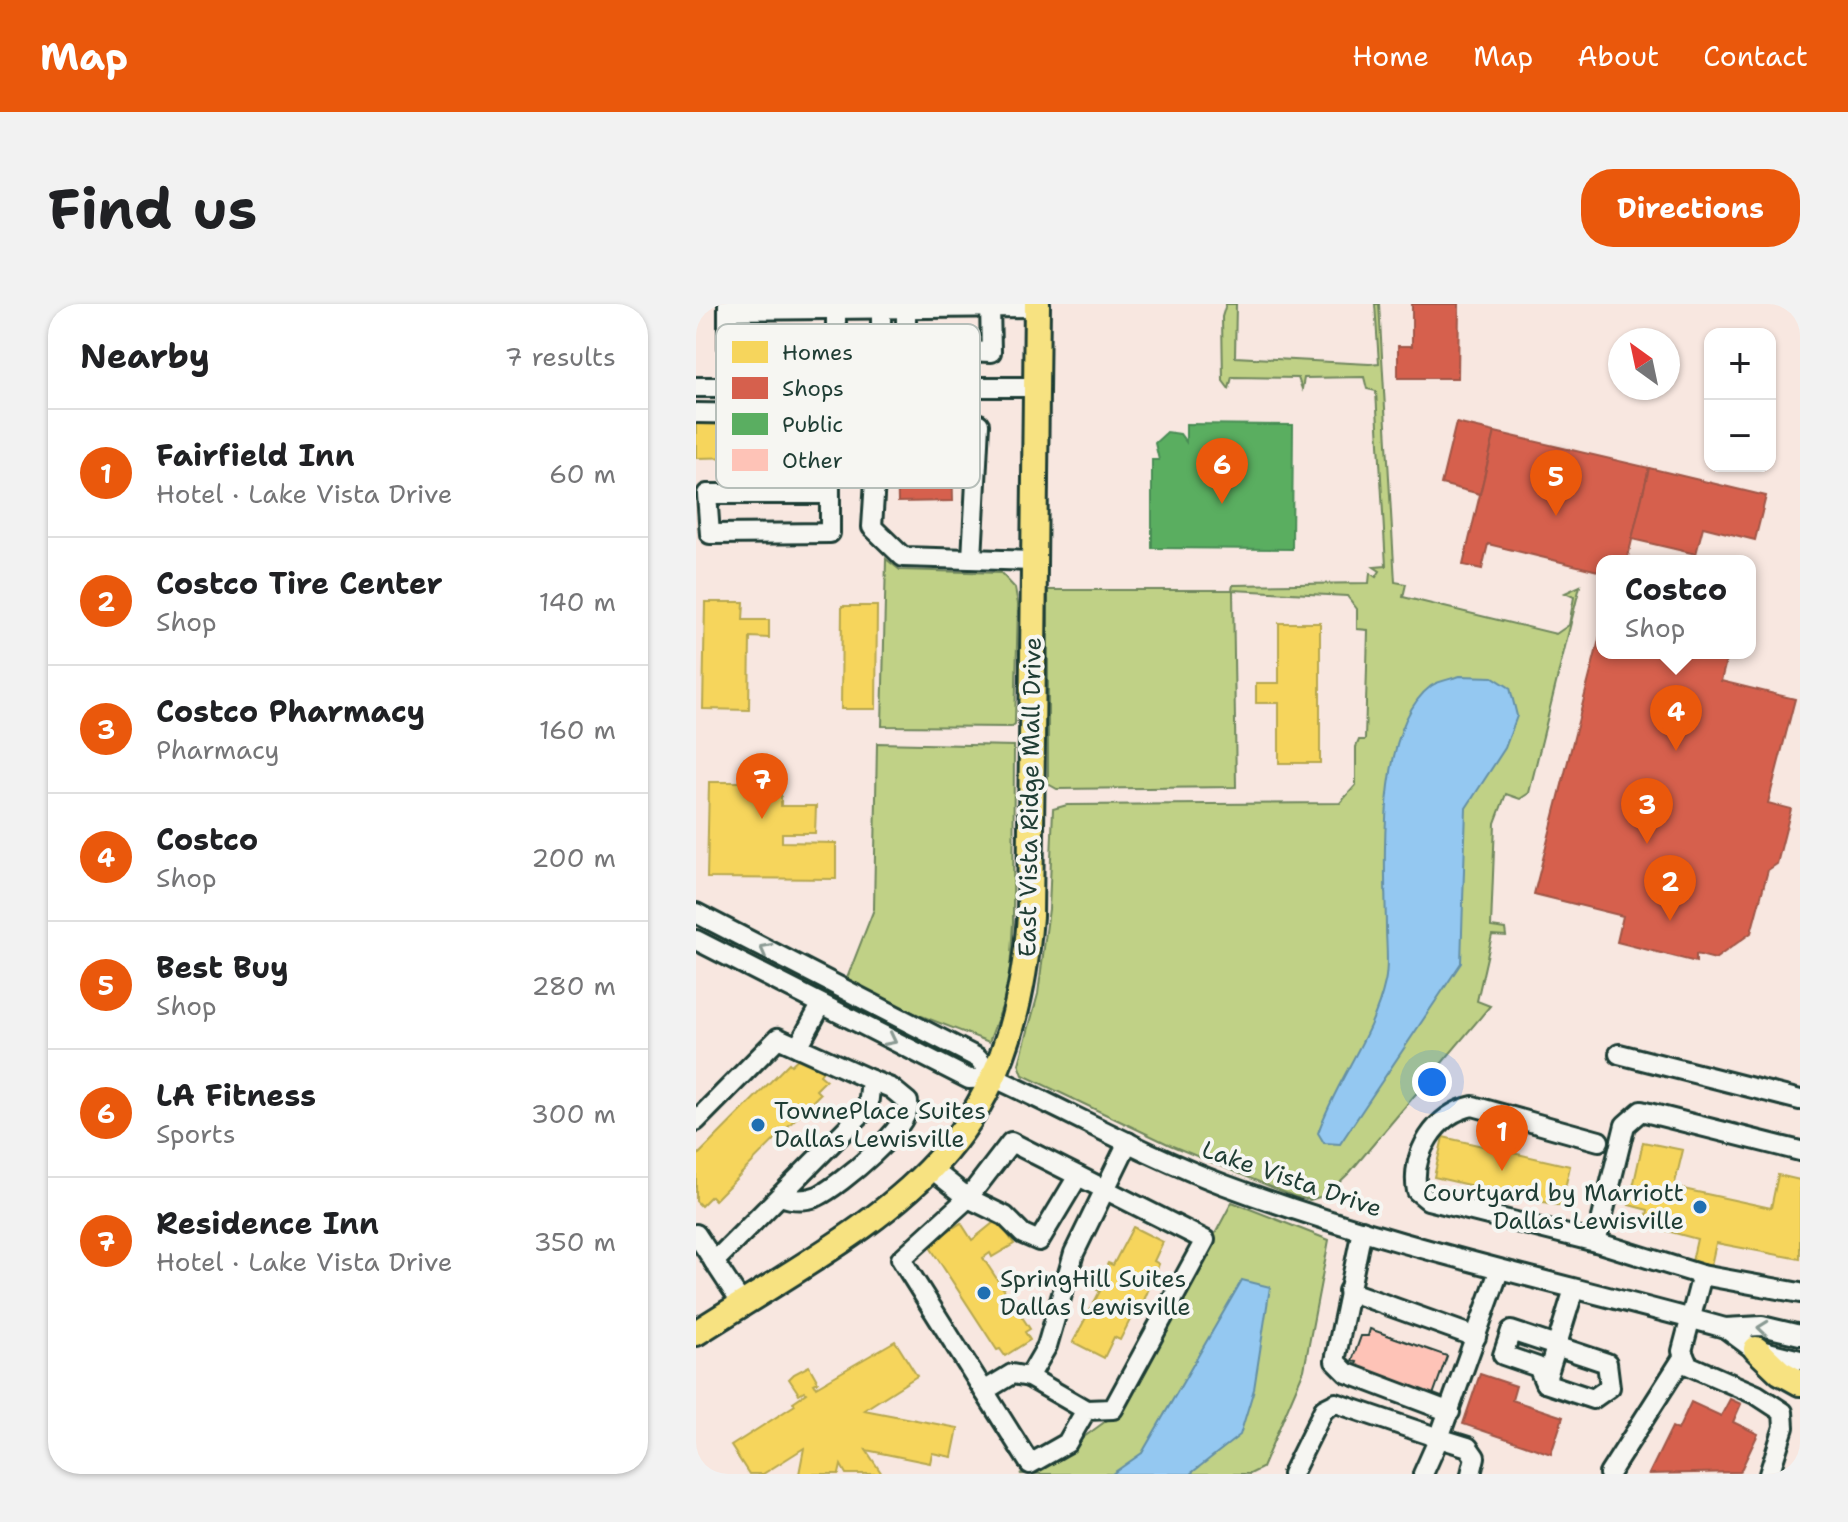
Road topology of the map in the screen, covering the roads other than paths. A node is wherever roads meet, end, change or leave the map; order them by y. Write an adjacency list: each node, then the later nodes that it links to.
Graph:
1 (881, 306): 5 (street); 6 (street)
2 (990, 306): 3 (street); 5 (street); 7 (street)
3 (1037, 306): 9 (main road, East Vista Ridge Mall Drive)
4 (728, 307): 6 (street)
5 (906, 307)
6 (836, 308)
7 (980, 352)
8 (980, 387): 9 (street)
9 (1038, 387): 17 (main road, East Vista Ridge Mall Drive)
10 (696, 413): 11 (street)
11 (716, 413)
12 (830, 488): 15 (street)
13 (875, 488): 16 (street)
14 (976, 488): 16 (street)
15 (830, 494): 15 (street)
16 (972, 559): 17 (street)
17 (1035, 561): 23 (main road, East Vista Ridge Mall Drive)
18 (696, 913): 23 (street, Lake Vista Drive, one-way to 18)
19 (696, 940): 20 (street, Lake Vista Drive)
20 (821, 1005): 21 (street); 23 (street, Lake Vista Drive, one-way to 23)
21 (798, 1047): 24 (street); 26 (street)
22 (1619, 1054): 25 (street)
23 (995, 1078): 28 (street, Lake Vista Drive); 30 (main road, East Vista Ridge Mall Drive)
24 (871, 1080): 33 (street); 33 (street)
25 (1800, 1100)
26 (696, 1121)
27 (1599, 1141): 37 (street)
28 (1128, 1142): 32 (street); 35 (street, Lake Vista Drive)
29 (1800, 1151): 37 (street)
30 (933, 1170): 34 (street); 44 (main road, East Vista Ridge Mall Drive)
31 (1078, 1176): 32 (street); 34 (street); 34 (street)
32 (1105, 1190): 54 (street); 58 (street)
33 (781, 1196): 38 (street)
34 (968, 1198): 57 (street)
35 (1362, 1230): 39 (street, Lake Vista Drive); 42 (street)
36 (696, 1234): 38 (street)
37 (1596, 1242): 40 (street)
38 (714, 1262): 44 (street)
39 (1499, 1271): 41 (street, Lake Vista Drive); 49 (street)
40 (1702, 1275): 43 (street); 45 (street)
41 (1574, 1289): 45 (street, Lake Vista Drive); 50 (street)
42 (1348, 1291): 49 (street); 59 (street)
43 (1800, 1293)
44 (742, 1304): 47 (main road, East Vista Ridge Mall Drive)
45 (1692, 1319): 46 (street, Lake Vista Drive); 52 (street)
46 (1725, 1328): 48 (street, Lake Vista Drive, one-way to 46); 51 (street, Lake Vista Drive)
47 (696, 1333)
48 (1800, 1335)
49 (1476, 1337): 59 (street)
50 (1557, 1344): 55 (street); 55 (street); 55 (street)
51 (1756, 1349): 53 (street, Lake Vista Drive); 56 (main road)
52 (1684, 1356): 64 (street); 65 (street)
53 (1800, 1360)
54 (1029, 1377): 57 (street); 58 (street)
55 (1545, 1383)
56 (1800, 1383)
57 (984, 1391): 58 (street)
58 (1086, 1410)
59 (1450, 1412): 60 (street)
60 (1439, 1438): 61 (street); 62 (street); 63 (street)
61 (1292, 1474)
62 (1423, 1474)
63 (1471, 1474)
64 (1609, 1474)
65 (1769, 1474)

